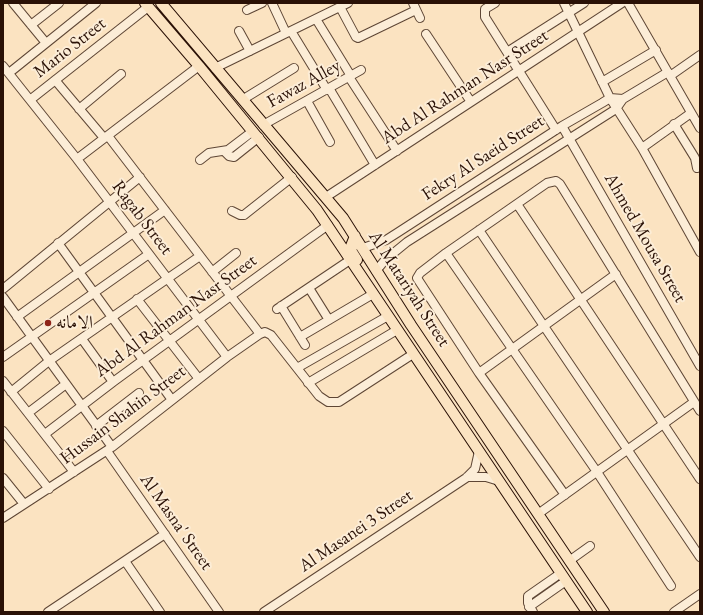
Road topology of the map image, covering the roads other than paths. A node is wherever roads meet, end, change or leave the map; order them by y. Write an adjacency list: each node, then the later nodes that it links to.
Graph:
1 (13, 3): 20 (street)
2 (59, 3): 20 (street)
3 (96, 3): 25 (street)
4 (160, 3): 32 (main road, Al Matariyah Street)
5 (262, 3): 16 (street)
6 (272, 3): 23 (street)
7 (348, 3): 15 (street)
8 (495, 3): 28 (street, Ahmed Mousa Street)
9 (564, 3): 17 (street)
10 (584, 3): 17 (street)
11 (622, 3): 22 (street, Abd Al Rahman Nasr Street)
12 (628, 3): 26 (street)
13 (146, 5): 31 (main road, Al Matariyah Street); 40 (street, Mario Street)
14 (414, 6): 15 (street); 19 (street)
15 (340, 7): 18 (street)
16 (247, 10)
17 (569, 13): 22 (street); 28 (street)
18 (316, 18): 23 (street); 39 (street)
19 (420, 18)
20 (31, 25): 25 (street)
21 (240, 31): 27 (street)
22 (578, 31): 35 (street, Abd Al Rahman Nasr Street); 41 (street)
23 (288, 32): 27 (street); 42 (street)
24 (426, 34): 48 (street)
25 (46, 43): 36 (street)
26 (656, 50): 38 (street); 41 (street)
27 (250, 51): 32 (street)
28 (507, 52): 35 (street, Ahmed Mousa Street)
29 (699, 59): 38 (street, Fekry Al Saeid Street)
30 (3, 66): 36 (street, Ragab Street)
31 (200, 66): 56 (main road, Al Matariyah Street); 57 (street)
32 (215, 68): 45 (main road, Al Matariyah Street)
33 (294, 68): 45 (street)
34 (361, 70): 39 (street, Fawaz Alley)
35 (519, 70): 48 (street, Abd Al Rahman Nasr Street); 54 (street, Ahmed Mousa Street)
36 (9, 73): 44 (street, Ragab Street)
37 (121, 74): 49 (street)
38 (669, 74): 46 (street, Fekry Al Saeid Street); 51 (street)
39 (350, 76): 42 (street, Fawaz Alley); 61 (street)
40 (55, 80): 44 (street, Mario Street); 49 (street)
41 (602, 82): 43 (street)
42 (328, 89): 47 (street, Fawaz Alley); 64 (street)
43 (610, 98): 46 (street); 50 (street); 54 (street, Fekry Al Saeid Street)
44 (30, 100): 62 (street, Ragab Street)
45 (242, 100): 53 (main road, Al Matariyah Street)
46 (622, 100): 50 (street, Fekry Al Saeid Street)
47 (307, 101): 53 (street, Fawaz Alley); 59 (street)
48 (470, 102): 61 (street, Abd Al Rahman Nasr Street)
49 (79, 109): 57 (street)
50 (616, 109): 58 (street, Fekry Al Saeid Street); 60 (street)
51 (691, 112): 52 (street); 55 (street)
52 (674, 124): 60 (street); 65 (street)
53 (263, 125): 68 (main road, Al Matariyah Street)
54 (559, 128): 58 (street, Ahmed Mousa Street); 80 (street, Fekry Al Saeid Street)
55 (700, 128)
56 (256, 134): 63 (street); 67 (main road, Al Matariyah Street)
57 (106, 137): 62 (street); 66 (street)
58 (569, 137): 87 (street, Fekry Al Saeid Street); 120 (street, Ahmed Mousa Street)
59 (330, 142)
60 (642, 148): 78 (street)
61 (397, 151): 64 (street, Abd Al Rahman Nasr Street)
62 (77, 159): 69 (street, Ragab Street)
63 (200, 160)
64 (376, 165): 68 (street, Abd Al Rahman Nasr Street)
65 (697, 168)
66 (140, 177): 69 (street); 71 (street)
67 (292, 177): 72 (street); 74 (main road, Al Matariyah Street)
68 (326, 197): 73 (main road, Al Matariyah Street)
69 (109, 202): 76 (street, Ragab Street); 79 (street)
70 (517, 204): 75 (street); 90 (street); 100 (street)
71 (165, 210): 76 (street); 85 (street)
72 (232, 210)
73 (343, 218): 74 (main road); 77 (main road, Al Matariyah Street)
74 (329, 226): 86 (main road, Al Matariyah Street); 97 (street, Abd Al Rahman Nasr Street)
75 (479, 230): 83 (street); 106 (street)
76 (133, 233): 84 (street, Ragab Street); 88 (street)
77 (355, 236): 80 (main road, Al Matariyah Street); 91 (main road)
78 (698, 242): 81 (street)
79 (58, 243): 88 (street); 94 (street)
80 (363, 248): 87 (main road, Al Matariyah Street)
81 (700, 252)
82 (236, 253): 89 (street)
83 (446, 253): 114 (street); 122 (street)
84 (149, 254): 92 (street, Ragab Street); 95 (street)
85 (200, 256): 89 (street); 92 (street)
86 (350, 260): 91 (main road, Al Matariyah Street); 93 (street)
87 (376, 271): 150 (main road, Al Matariyah Street)
88 (79, 272): 95 (street); 102 (street)
89 (212, 272): 97 (street)
90 (616, 274): 100 (street); 132 (street)
91 (361, 277): 96 (main road, Al Matariyah Street)
92 (167, 279): 99 (street); 104 (street, Ragab Street)
93 (309, 288): 105 (street); 110 (street)
94 (3, 290)
95 (94, 292): 103 (street); 109 (street)
96 (373, 294): 101 (main road, Al Matariyah Street); 105 (street)
97 (230, 296): 104 (street, Abd Al Rahman Nasr Street); 108 (street)
98 (3, 297): 102 (street, Al Masna' Street)
99 (137, 299): 103 (street); 112 (street)
100 (580, 300): 106 (street); 134 (street)
101 (388, 316): 107 (main road, Al Matariyah Street); 121 (street)
102 (17, 317): 109 (street, Al Masna' Street)
103 (111, 317): 111 (street); 118 (street)
104 (198, 320): 112 (street, Abd Al Rahman Nasr Street); 117 (street, Ragab Street)
105 (329, 320): 110 (street)
106 (544, 326): 114 (street); 139 (street)
107 (398, 330): 115 (main road, Al Matariyah Street); 126 (street)
108 (260, 334): 117 (street, Hussain Shahin Street); 121 (street)
109 (31, 336): 116 (street); 119 (street, Al Masna' Street)
110 (300, 337): 113 (street)
111 (82, 339): 119 (street); 125 (street)
112 (168, 341): 118 (street, Abd Al Rahman Nasr Street); 123 (street)
113 (305, 345)
114 (512, 349): 122 (street); 142 (street)
115 (413, 354): 126 (street); 140 (main road, Al Matariyah Street)
116 (3, 357)
117 (227, 357): 123 (street, Hussain Shahin Street)
118 (143, 360): 125 (street, Abd Al Rahman Nasr Street); 130 (street)
119 (50, 362): 127 (street, Al Masna' Street); 128 (street)
120 (700, 366)
121 (297, 368): 126 (street)
122 (480, 373): 148 (street)
123 (199, 379): 130 (street, Hussain Shahin Street)
124 (3, 381): 128 (street)
125 (112, 382): 131 (street, Abd Al Rahman Nasr Street)
126 (308, 383)
127 (66, 384): 131 (street, Al Masna' Street); 133 (street)
128 (11, 392): 133 (street)
129 (139, 393): 135 (street)
130 (172, 400): 138 (street, Hussain Shahin Street)
131 (81, 405): 135 (street, Al Masna' Street); 137 (street, Abd Al Rahman Nasr Street)
132 (698, 406): 134 (street)
133 (28, 413): 137 (street)
134 (663, 424): 139 (street); 145 (street)
135 (96, 426): 138 (street, Al Masna' Street)
136 (3, 431): 147 (street)
137 (45, 434): 141 (street)
138 (109, 449): 141 (street, Hussain Shahin Street); 152 (street, Al Masna' Street)
139 (628, 449): 142 (street); 154 (street)
140 (479, 451): 144 (street, Al Masanei 3 Street); 146 (main road, Al Matariyah Street)
141 (74, 472): 147 (street, Hussain Shahin Street)
142 (597, 472): 148 (street); 158 (street)
143 (3, 478): 149 (street)
144 (466, 478): 146 (street); 164 (street, Al Masanei 3 Street)
145 (700, 479)
146 (499, 481): 157 (main road, Al Matariyah Street)
147 (49, 488): 149 (street, Hussain Shahin Street)
148 (565, 495): 150 (street)
149 (24, 504): 151 (street, Hussain Shahin Street)
150 (538, 514): 156 (main road, Al Matariyah Street)
151 (3, 518)
152 (164, 534): 155 (street); 163 (street, Al Masna' Street)
153 (590, 546): 156 (street)
154 (700, 557)
155 (125, 561): 161 (street); 162 (street)
156 (569, 561): 166 (main road, Al Matariyah Street)
157 (564, 577): 160 (street); 165 (main road, Al Matariyah Street)
158 (671, 586)
159 (700, 594): 167 (street)
160 (531, 609)
161 (48, 612)
162 (160, 612)
163 (219, 612)
164 (264, 612)
165 (587, 612)
166 (604, 612)
167 (674, 612)

